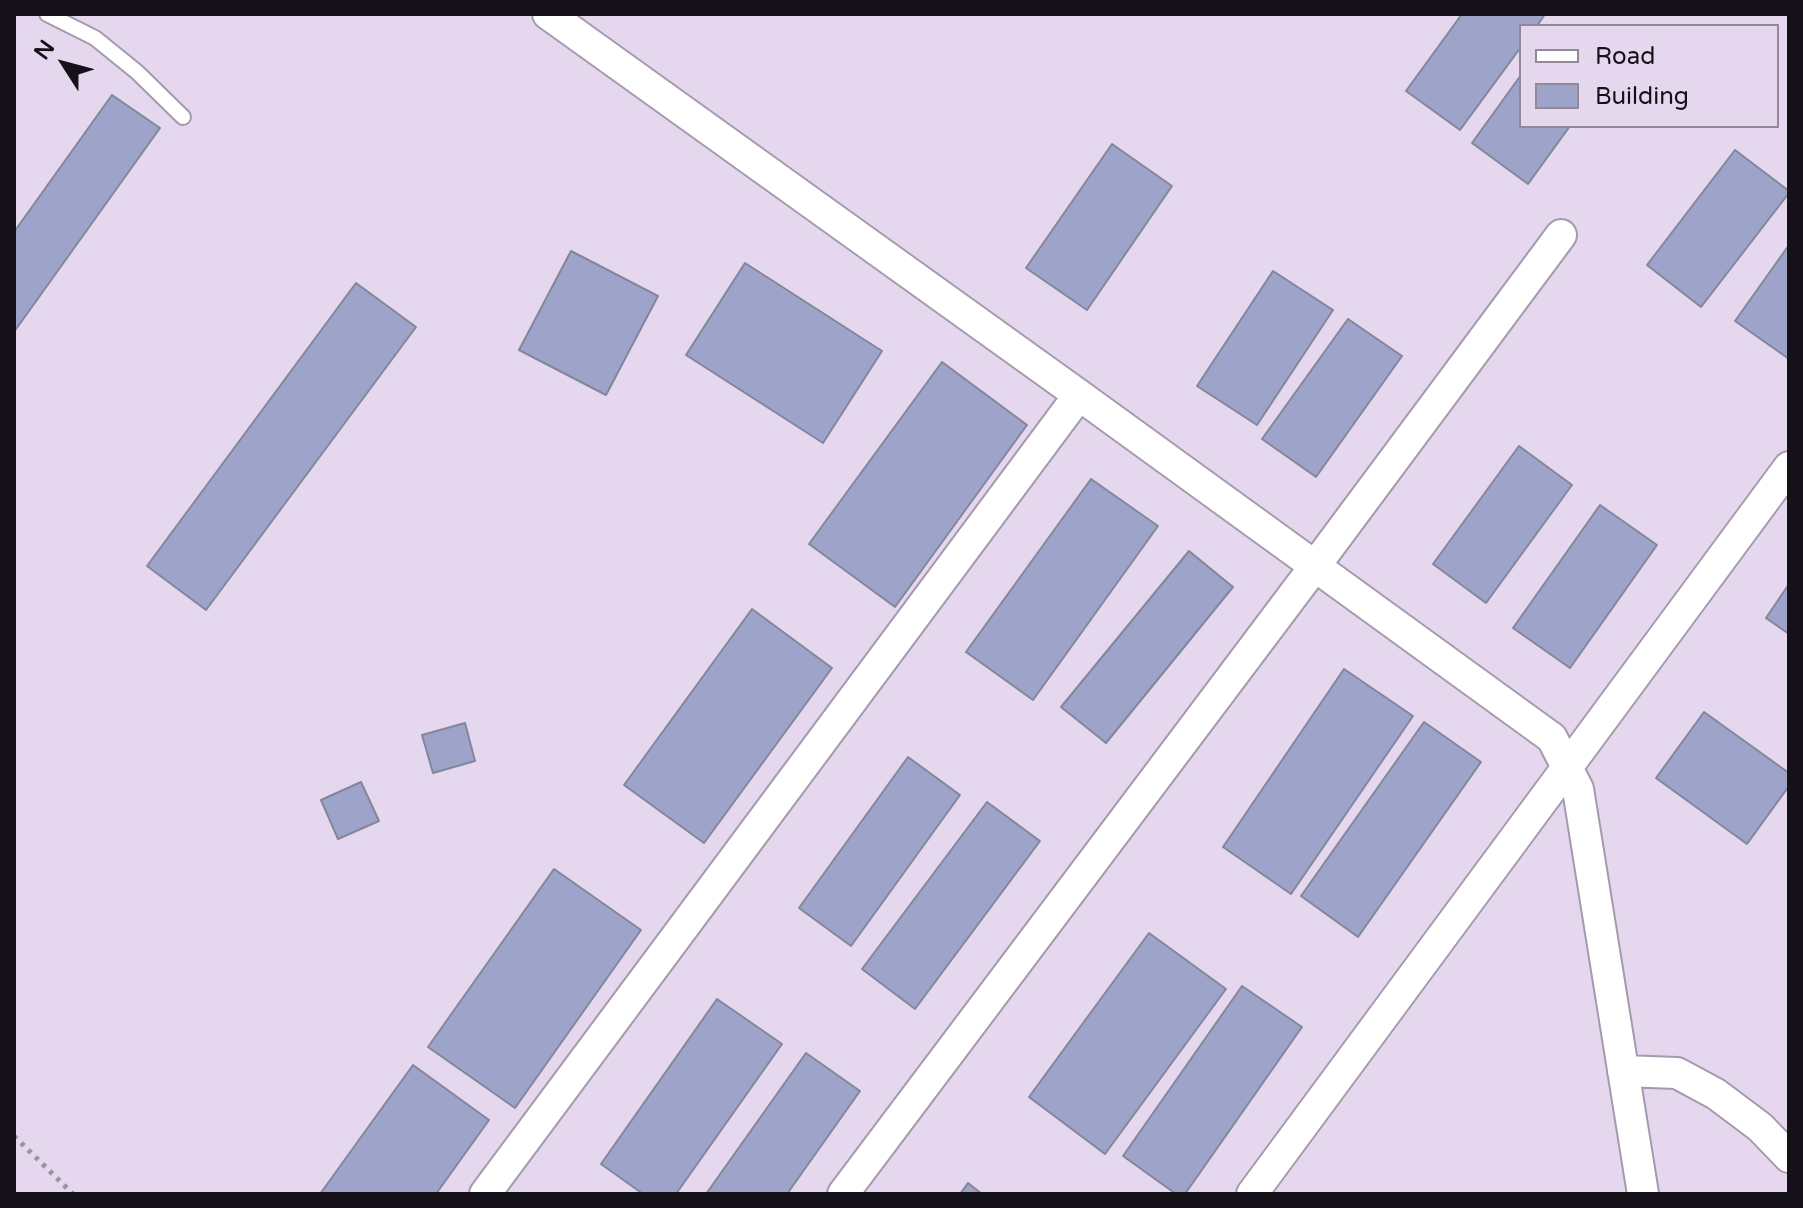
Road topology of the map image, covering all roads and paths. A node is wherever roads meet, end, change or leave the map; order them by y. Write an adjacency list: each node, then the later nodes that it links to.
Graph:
1 (47, 14): 3 (lane)
2 (548, 14): 5 (street)
3 (183, 117)
4 (1561, 235): 7 (street)
5 (1079, 395): 7 (street); 13 (street)
6 (1789, 467): 8 (street)
7 (1315, 566): 8 (street); 14 (street)
8 (1567, 768): 9 (street); 15 (street)
9 (1623, 1071): 11 (street); 16 (street)
10 (14, 1136): 12 (path)
11 (1789, 1157)
12 (73, 1194)
13 (485, 1194)
14 (843, 1194)
15 (1252, 1194)
16 (1643, 1194)

